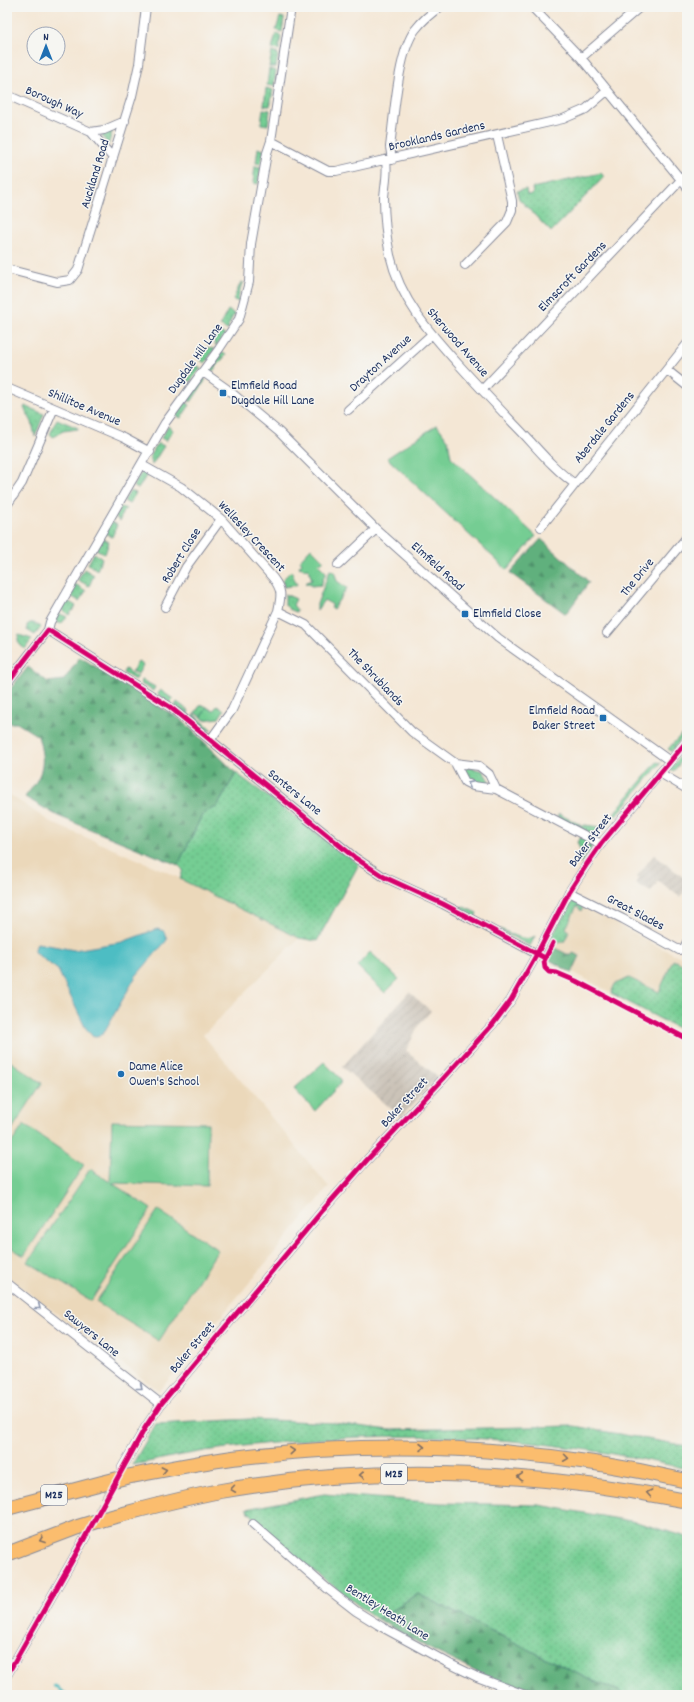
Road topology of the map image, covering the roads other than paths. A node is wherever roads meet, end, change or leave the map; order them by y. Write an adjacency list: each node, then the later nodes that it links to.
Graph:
1 (146, 7): 9 (street, Auckland Road)
2 (291, 7): 12 (street, Dugdale Hill Lane)
3 (440, 7): 14 (street, Sherwood Avenue)
4 (532, 7): 6 (street)
5 (640, 7): 6 (street)
6 (581, 58): 7 (street)
7 (607, 91): 11 (street, Brooklands Gardens); 15 (street)
8 (7, 95): 10 (street, Borough Way)
9 (125, 121): 10 (street, Borough Way); 13 (street, Auckland Road)
10 (92, 132): 13 (street, Borough Way)
11 (497, 135): 14 (street, Brooklands Gardens); 16 (street)
12 (271, 141): 14 (street, Brooklands Gardens); 21 (street, Dugdale Hill Lane)
13 (113, 158): 17 (street, Auckland Road)
14 (389, 160): 18 (street, Sherwood Avenue)
15 (684, 184): 24 (street, Elmscroft Gardens)
16 (465, 265)
17 (7, 269)
18 (431, 335): 24 (street, Sherwood Avenue); 26 (street, Drayton Avenue)
19 (687, 344): 20 (street, Aberdale Gardens)
20 (667, 370): 22 (street); 29 (street, Aberdale Gardens)
21 (203, 372): 27 (street, Dugdale Hill Lane); 33 (street, Elmfield Road)
22 (687, 386)
23 (7, 388): 25 (street, Shillitoe Avenue)
24 (482, 390): 29 (street, Sherwood Avenue)
25 (54, 408): 27 (street, Shillitoe Avenue); 30 (street)
26 (348, 410)
27 (150, 452): 28 (street, Dugdale Hill Lane)
28 (142, 465): 31 (street, Wellesley Crescent); 38 (street, Dugdale Hill Lane)
29 (575, 484): 32 (street, Aberdale Gardens)
30 (7, 505)
31 (221, 519): 36 (street, Robert Close); 37 (street, Wellesley Crescent)
32 (541, 526)
33 (376, 529): 35 (street); 43 (street, Elmfield Road)
34 (687, 537): 39 (street, The Drive)
35 (338, 565)
36 (165, 607)
37 (278, 611): 41 (street, Wellesley Crescent); 44 (street, The Shrublands)
38 (48, 630): 40 (street, Dugdale Hill Lane); 41 (street, Santers Lane)
39 (607, 633)
40 (7, 683)
41 (211, 740): 51 (street, Santers Lane)
42 (687, 741): 43 (street, Baker Street)
43 (670, 761): 45 (street, Baker Street)
44 (455, 763): 46 (street, The Shrublands); 46 (street, The Shrublands, one-way to 44)
45 (660, 772): 47 (street); 48 (street, Baker Street)
46 (496, 789): 48 (street, The Shrublands)
47 (687, 789)
48 (601, 844): 49 (street, Baker Street)
49 (569, 892): 50 (street, Great Slades); 51 (street, Baker Street)
50 (687, 942)
51 (538, 954): 53 (street, Baker Street)
52 (7, 1283): 53 (street, Sawyers Lane, one-way to 53)
53 (160, 1404): 54 (street, Baker Street)
54 (124, 1472): 55 (highway, M25, one-way to 55); 57 (highway, M25, bridge)
55 (687, 1481)
56 (687, 1501): 59 (highway, M25, one-way to 59, bridge)
57 (7, 1508)
58 (253, 1524): 62 (street, Bentley Heath Lane)
59 (82, 1531): 60 (highway, M25, one-way to 60); 61 (street)
60 (7, 1554)
61 (7, 1675)
62 (525, 1695)

